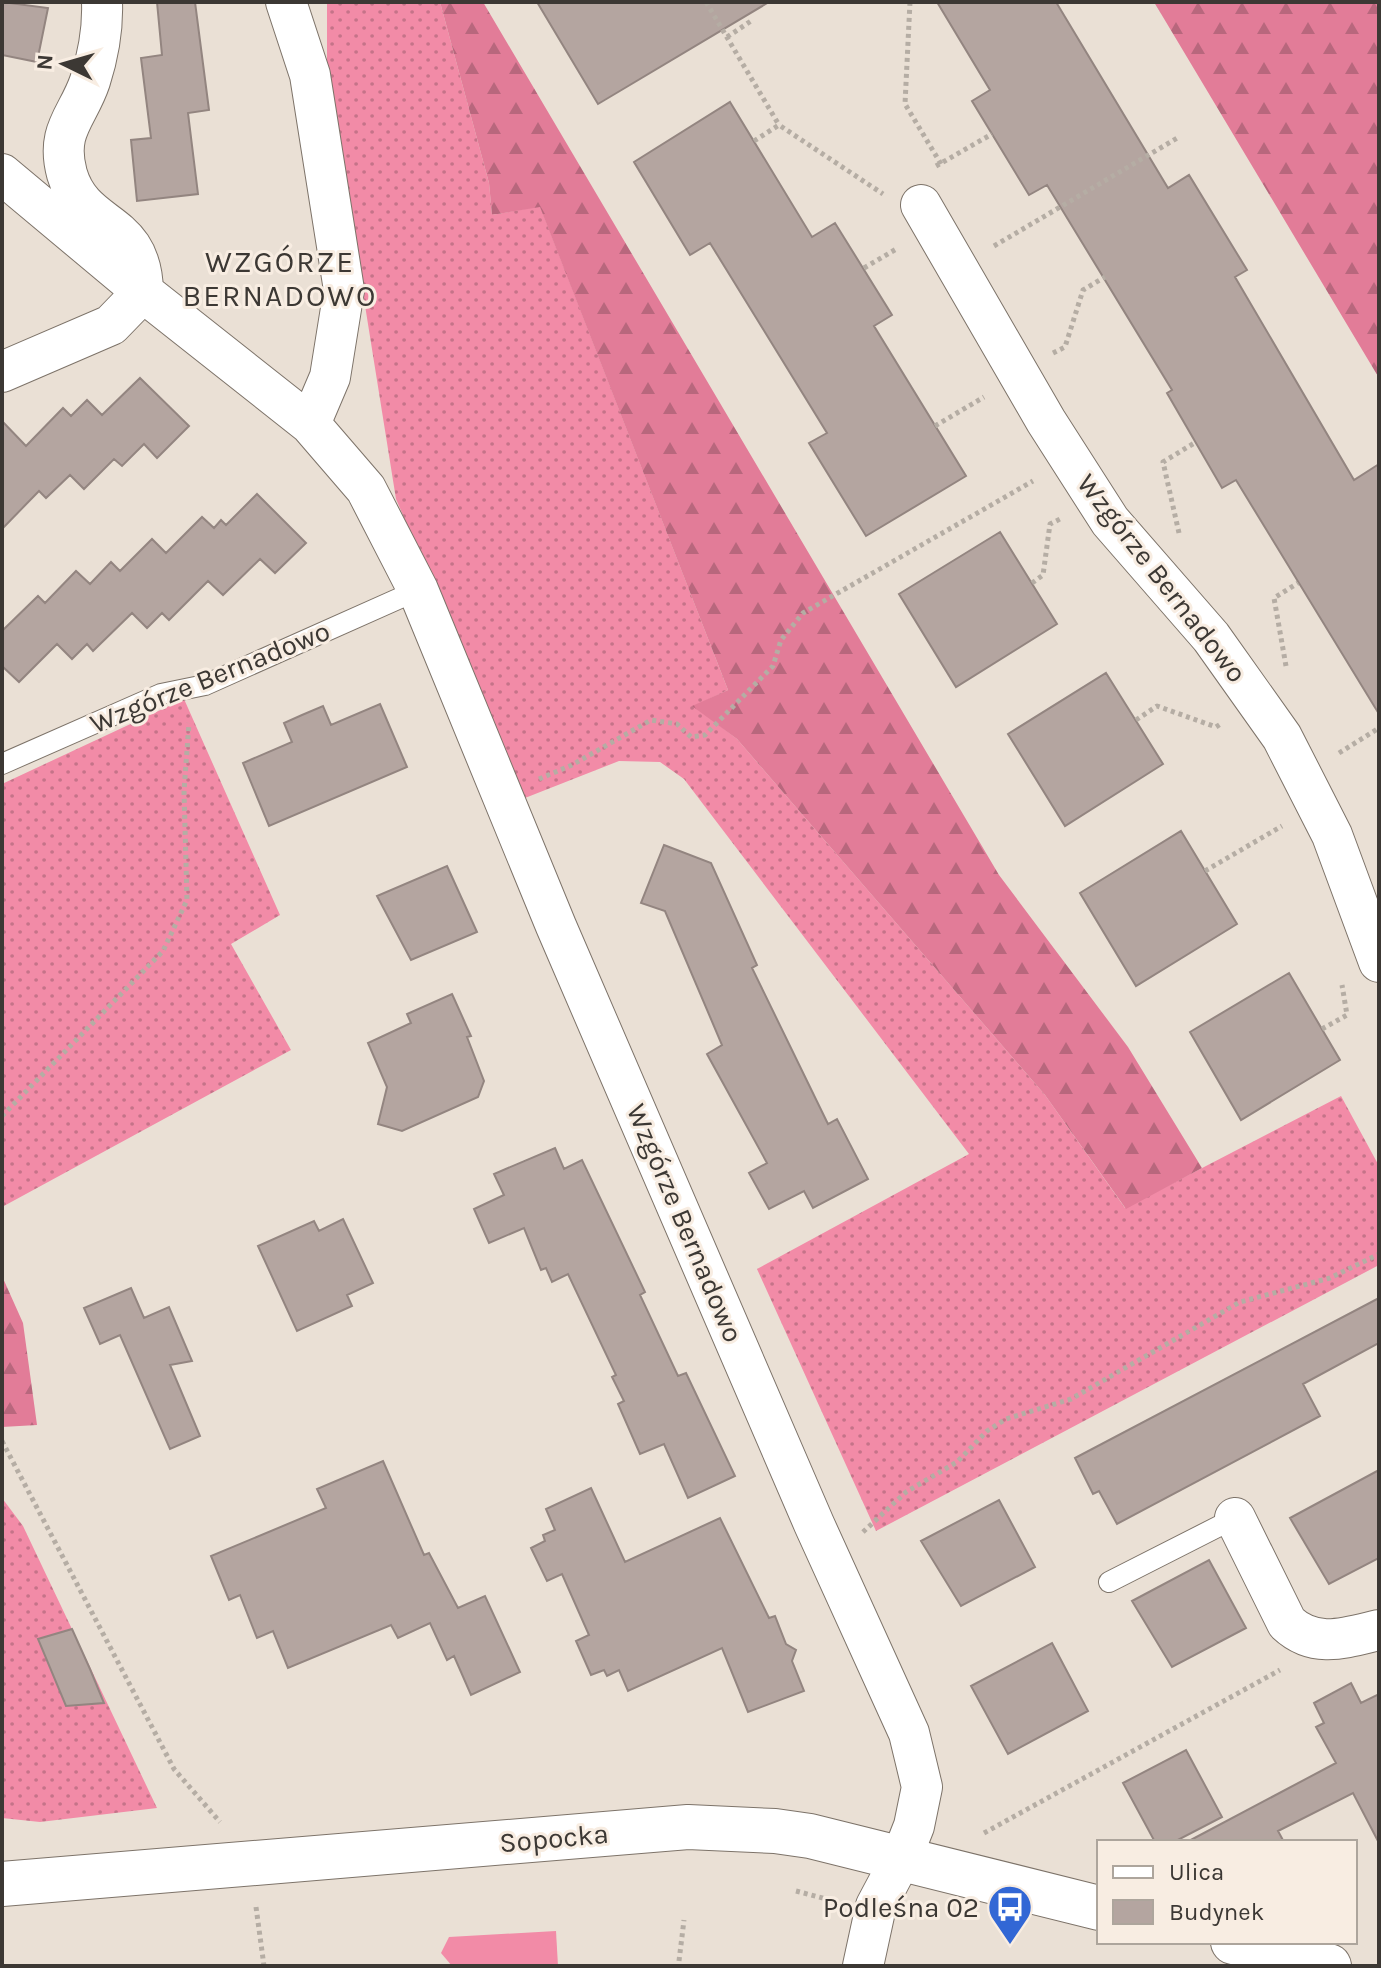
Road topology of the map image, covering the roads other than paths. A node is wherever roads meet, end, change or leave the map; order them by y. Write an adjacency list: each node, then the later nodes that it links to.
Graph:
1 (102, 2): 5 (street)
2 (286, 2): 7 (street)
3 (2, 174): 5 (street, Wzgórze Bernadowo)
4 (916, 188): 10 (street, Wzgórze Bernadowo)
5 (143, 292): 6 (street); 7 (street, Wzgórze Bernadowo)
6 (2, 372)
7 (310, 424): 8 (street, Wzgórze Bernadowo)
8 (418, 590): 9 (lane, Wzgórze Bernadowo); 14 (street, Wzgórze Bernadowo)
9 (2, 764)
10 (1379, 962)
11 (1235, 1518): 12 (lane); 13 (street)
12 (1109, 1582)
13 (1379, 1630)
14 (901, 1859): 15 (main road, Sopocka); 16 (main road, Sopocka); 18 (street, Wzgórze Bernadowo)
15 (2, 1884)
16 (1097, 1908)
17 (1241, 1944): 19 (main road)
18 (863, 1966)
19 (1329, 1966)

